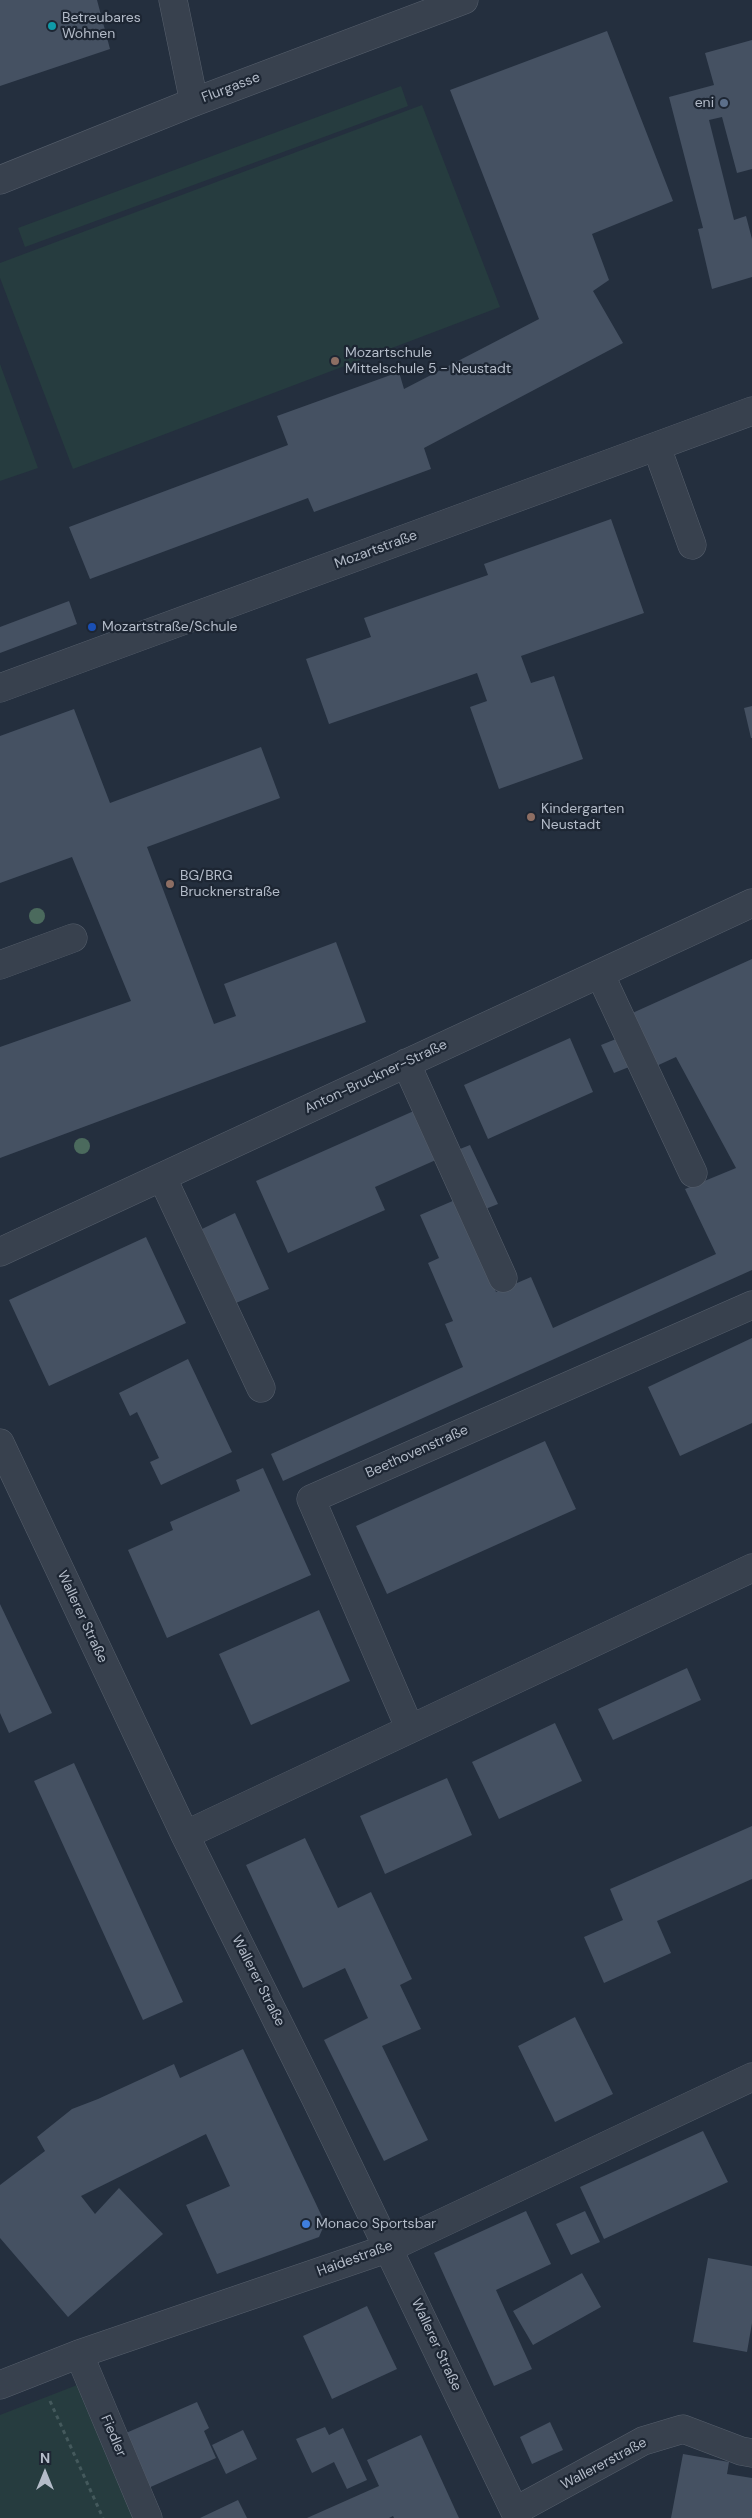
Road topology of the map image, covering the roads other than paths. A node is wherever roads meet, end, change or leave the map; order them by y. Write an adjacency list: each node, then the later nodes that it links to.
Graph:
1 (173, 0): 3 (street)
2 (464, 0): 3 (street, Flurgasse)
3 (194, 102): 4 (street, Flurgasse)
4 (0, 180)
5 (752, 411): 6 (street, Mozartstraße)
6 (657, 448): 7 (street); 8 (street, Mozartstraße)
7 (692, 545)
8 (0, 688)
9 (752, 903): 12 (street, Anton-Bruckner-Straße)
10 (74, 938): 11 (street)
11 (0, 965)
12 (600, 974): 13 (street, Anton-Bruckner-Straße); 14 (street)
13 (406, 1063): 15 (street, Anton-Bruckner-Straße); 17 (street)
14 (693, 1173)
15 (162, 1177): 16 (street, Anton-Bruckner-Straße); 19 (street)
16 (0, 1252)
17 (503, 1278)
18 (752, 1305): 22 (street, Beethovenstraße)
19 (261, 1388)
20 (0, 1444): 23 (street, Wallerer Straße)
21 (752, 1568): 22 (street)
22 (410, 1729): 23 (street)
23 (185, 1835): 25 (street, Wallerer Straße)
24 (752, 2076): 25 (street, Haidestraße)
25 (389, 2248): 26 (street, Haidestraße); 29 (street, Wallerer Straße)
26 (79, 2354): 27 (street, Haidestraße); 30 (street, Fiedler)
27 (0, 2385)
28 (752, 2453): 29 (street, Wallererstraße)
29 (517, 2515)
30 (148, 2518)

